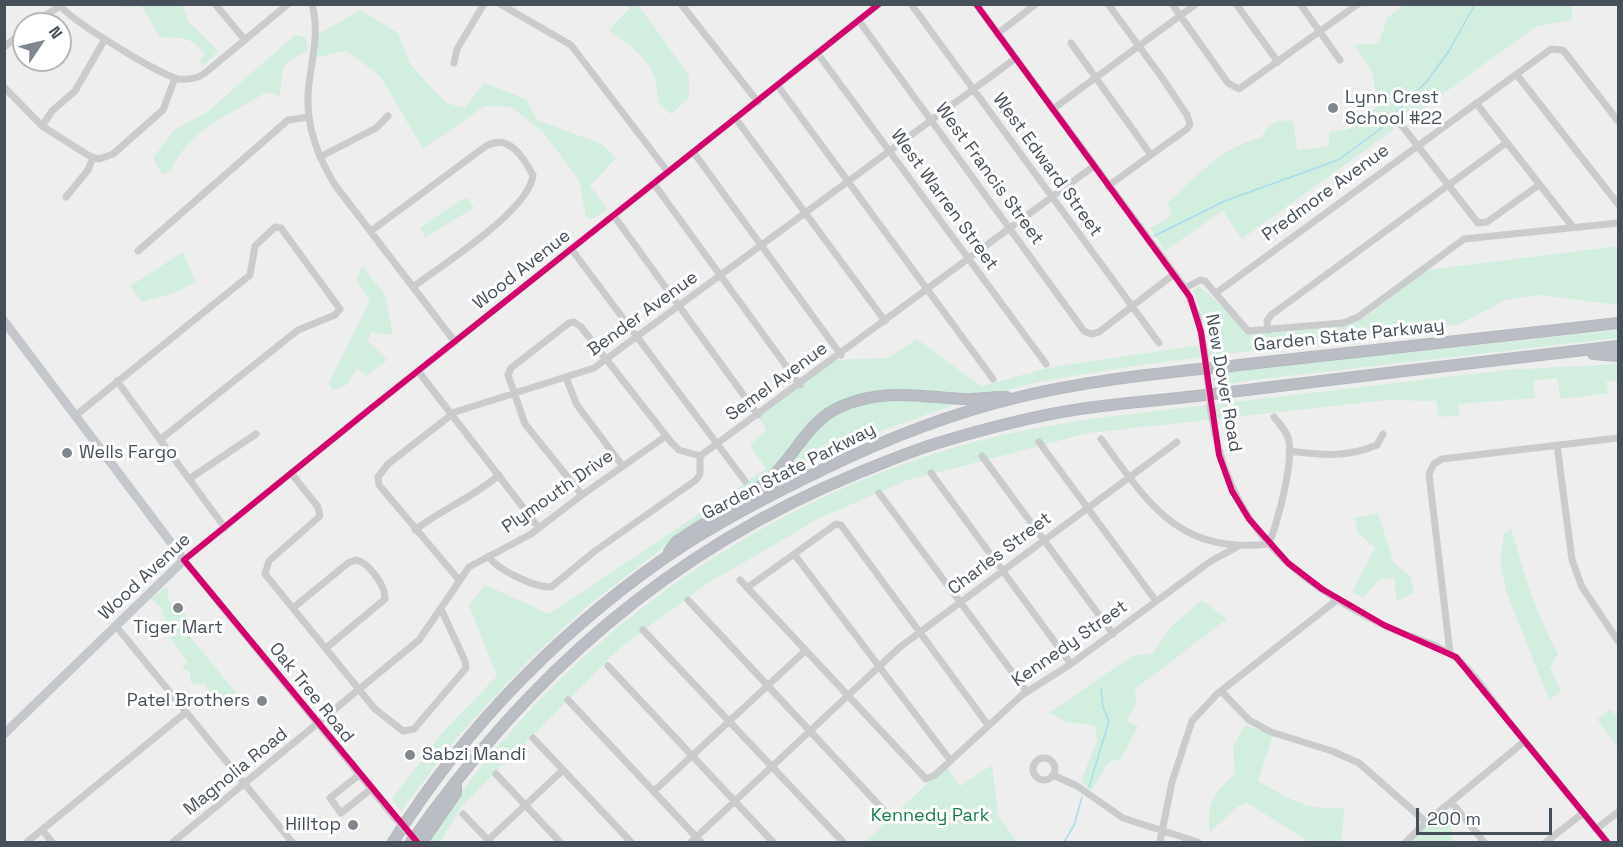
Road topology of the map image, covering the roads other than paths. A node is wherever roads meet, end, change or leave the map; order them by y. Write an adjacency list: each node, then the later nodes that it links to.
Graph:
1 (215, 4): 23 (street)
2 (288, 4): 23 (street)
3 (312, 4): 41 (street)
4 (484, 4): 30 (street)
5 (500, 4): 55 (street)
6 (681, 4): 37 (street)
7 (879, 4): 19 (street, Wood Avenue)
8 (911, 4): 36 (street, West Edward Street)
9 (976, 4): 21 (street, New Dover Road)
10 (1036, 4): 21 (street)
11 (1107, 4): 25 (street)
12 (1172, 4): 18 (street)
13 (1196, 4): 18 (street)
14 (1236, 4): 29 (street)
15 (1300, 4): 20 (street)
16 (1358, 4): 20 (street)
17 (59, 5): 22 (street)
18 (1181, 16): 25 (street); 29 (street)
19 (859, 21): 26 (street, Wood Avenue); 44 (street, West Francis Street)
20 (1319, 32): 28 (street); 29 (street)
21 (998, 34): 27 (street, New Dover Road)
22 (105, 39): 33 (street); 46 (street)
23 (245, 40): 33 (street)
24 (1071, 43): 32 (street)
25 (1138, 45): 32 (street); 51 (street)
26 (818, 54): 34 (street, Wood Avenue); 49 (street, West Warren Street)
27 (1016, 58): 36 (street, Bender Avenue); 39 (street, New Dover Road)
28 (1340, 60)
29 (1278, 62)
30 (454, 63)
31 (1517, 75): 38 (street, Predmore Avenue); 43 (street, Predmore Avenue); 63 (street)
32 (1097, 77): 39 (street); 51 (street)
33 (175, 78): 52 (street)
34 (777, 86): 37 (street, Wood Avenue); 56 (street)
35 (5, 89): 46 (street)
36 (974, 90): 44 (street, Bender Avenue); 62 (street, West Edward Street)
37 (758, 102): 42 (street, Wood Avenue)
38 (1476, 103): 47 (street); 48 (street, Predmore Avenue)
39 (1053, 110): 54 (street, New Dover Road)
40 (388, 116): 53 (street)
41 (309, 117): 53 (street); 72 (street)
42 (736, 119): 50 (street, Wood Avenue); 64 (street)
43 (1618, 120)
44 (932, 121): 49 (street, Bender Avenue); 68 (street, West Francis Street)
45 (1399, 122): 48 (street)
46 (42, 126): 52 (street)
47 (1506, 143): 58 (street); 59 (street)
48 (1416, 145): 59 (street); 79 (street, Predmore Avenue)
49 (890, 152): 56 (street, Bender Avenue); 73 (street, West Warren Street)
50 (694, 153): 55 (street, Wood Avenue); 70 (street)
51 (1151, 155): 60 (street)
52 (93, 157): 61 (street)
53 (320, 157): 69 (street)
54 (1094, 166): 60 (street, New Dover Road); 62 (street, Semel Avenue)
55 (668, 172): 57 (street, Wood Avenue)
56 (848, 182): 64 (street, Bender Avenue); 78 (street)
57 (654, 184): 65 (street, Wood Avenue); 75 (street)
58 (1539, 184): 59 (street); 67 (street)
59 (1448, 185): 85 (street)
60 (1108, 186): 74 (street, New Dover Road)
61 (66, 197)
62 (1053, 197): 68 (street, Semel Avenue); 81 (street, West Edward Street)
63 (1618, 204)
64 (805, 214): 70 (street, Bender Avenue); 83 (street)
65 (614, 216): 71 (street, Wood Avenue); 80 (street)
66 (1618, 223): 67 (street)
67 (1572, 226): 85 (street)
68 (1011, 228): 73 (street, Semel Avenue); 81 (street, West Francis Street)
69 (371, 231): 76 (street); 76 (street)
70 (764, 245): 75 (street, Bender Avenue); 91 (street)
71 (572, 250): 86 (street); 87 (street, Wood Avenue)
72 (138, 251)
73 (969, 259): 78 (street, Semel Avenue); 94 (street, West Warren Street)
74 (1174, 274): 77 (street, New Dover Road); 81 (street)
75 (721, 275): 80 (street, Bender Avenue); 99 (street)
76 (413, 287): 87 (street)
77 (1185, 288): 79 (street); 133 (street, New Dover Road, bridge)
78 (928, 290): 83 (street, Semel Avenue); 97 (street)
79 (1216, 293): 85 (street)
80 (679, 306): 86 (street, Bender Avenue); 103 (street)
81 (1132, 306): 88 (street, West Edward Street)
82 (4, 321): 104 (main road, Oak Tree Road)
83 (885, 321): 91 (street, Semel Avenue)
84 (1618, 323): 101 (highway, Garden State Parkway)
85 (1268, 330)
86 (637, 337): 93 (street, Bender Avenue); 114 (street)
87 (455, 342): 95 (street, Wood Avenue)
88 (1159, 344)
89 (1618, 346): 90 (highway, Garden State Parkway)
90 (1551, 353): 92 (highway); 181 (highway, Garden State Parkway)
91 (841, 355): 99 (street, Semel Avenue)
92 (1618, 356)
93 (606, 359): 96 (street, Bender Avenue); 100 (street); 108 (street)
94 (1046, 364)
95 (418, 371): 102 (street); 120 (street, Wood Avenue)
96 (566, 378): 100 (street, Bender Avenue); 119 (street)
97 (993, 379)
98 (117, 381): 104 (street); 110 (street); 110 (street)
99 (800, 385): 103 (street, Semel Avenue)
100 (513, 394): 102 (street, Bender Avenue); 127 (street)
101 (1015, 398): 137 (highway, Garden State Parkway); 137 (highway)
102 (452, 414): 122 (street); 131 (street, Bender Avenue)
103 (758, 415): 114 (street, Semel Avenue)
104 (75, 416): 138 (main road, Oak Tree Road)
105 (1274, 417): 116 (street)
106 (256, 434): 124 (street)
107 (1383, 434): 116 (street)
108 (666, 436): 117 (street); 119 (street, Plymouth Drive)
109 (1618, 438): 115 (street)
110 (161, 439): 124 (street)
111 (1101, 439): 123 (street)
112 (1039, 442): 128 (street)
113 (1177, 442): 123 (street, Charles Street)
114 (717, 444): 117 (street, Semel Avenue); 125 (street)
115 (1557, 445): 153 (street); 156 (street)
116 (1289, 451): 133 (street)
117 (700, 456): 136 (street)
118 (982, 456): 132 (street)
119 (622, 465): 127 (street, Plymouth Drive)
120 (291, 473): 129 (street, Wood Avenue); 147 (street)
121 (931, 473): 139 (street)
122 (499, 475): 130 (street); 131 (street)
123 (1128, 476): 128 (street, Charles Street); 134 (street)
124 (189, 479): 129 (street)
125 (745, 481)
126 (879, 493): 145 (street)
127 (582, 495): 130 (street, Plymouth Drive)
128 (1087, 507): 132 (street, Charles Street); 146 (street)
129 (225, 528): 138 (street, Wood Avenue)
130 (539, 528): 136 (street, Plymouth Drive)
131 (415, 530): 140 (street, Bender Avenue)
132 (1043, 541): 139 (street, Charles Street); 152 (street)
133 (1269, 544): 134 (street); 143 (street, New Dover Road)
134 (1237, 547): 146 (street, Kennedy Street)
135 (794, 554): 142 (street); 151 (street); 158 (street)
136 (489, 556): 140 (street, Plymouth Drive)
137 (664, 559): 202 (highway, Garden State Parkway)
138 (184, 560): 149 (main road, Wood Avenue); 168 (street, Oak Tree Road)
139 (1003, 571): 145 (street, Charles Street); 157 (street)
140 (459, 580): 148 (street, Plymouth Drive)
141 (740, 580): 142 (street)
142 (748, 587): 155 (street)
143 (1338, 599): 156 (street, New Dover Road); 162 (street)
144 (688, 600): 160 (street)
145 (961, 601): 151 (street, Charles Street); 163 (street)
146 (1156, 601): 152 (street, Kennedy Street)
147 (293, 608): 154 (street); 154 (street)
148 (441, 609): 161 (street, Plymouth Drive); 161 (street)
149 (116, 626): 166 (street); 171 (main road, Wood Avenue)
150 (643, 630): 167 (street)
151 (919, 632): 158 (street, Charles Street); 169 (street)
152 (1113, 634): 157 (street, Kennedy Street)
153 (1618, 641)
154 (326, 648): 161 (street)
155 (805, 651): 160 (street); 164 (street)
156 (1450, 653): 173 (street, New Dover Road)
157 (1071, 664): 163 (street, Kennedy Street)
158 (879, 665): 164 (street, Charles Street); 175 (street)
159 (608, 666): 174 (street)
160 (767, 687): 167 (street); 170 (street)
161 (359, 689): 168 (street, Plymouth Drive)
162 (1221, 691): 192 (street); 195 (street)
163 (1027, 692): 169 (street, Kennedy Street)
164 (847, 696): 170 (street, Charles Street); 175 (street, Kennedy Street)
165 (568, 700): 184 (street)
166 (185, 713): 182 (street); 194 (street)
167 (728, 722): 174 (street); 176 (street)
168 (317, 724): 179 (street, Oak Tree Road); 182 (street, Magnolia Road)
169 (987, 725): 175 (street, Kennedy Street)
170 (810, 731): 176 (street, Charles Street); 191 (street)
171 (5, 734)
172 (533, 738): 177 (street)
173 (1525, 741): 186 (street); 189 (street, New Dover Road)
174 (692, 756): 184 (street); 185 (street)
175 (950, 760)
176 (772, 766): 185 (street, Charles Street); 209 (street)
177 (563, 770): 187 (street); 207 (street)
178 (496, 774): 187 (street)
179 (359, 775): 183 (street, Oak Tree Road); 183 (street)
180 (1053, 775): 195 (street)
181 (456, 781): 203 (highway, Garden State Parkway); 205 (highway)
182 (245, 785): 200 (street, Magnolia Road); 201 (street)
183 (371, 789): 204 (street, Oak Tree Road, bridge)
184 (654, 790): 196 (street)
185 (734, 802): 196 (street, Charles Street); 208 (street)
186 (1452, 802): 192 (street); 213 (street)
187 (526, 806): 197 (street); 206 (street)
188 (1618, 812): 193 (street)
189 (1583, 813): 193 (street, New Dover Road); 214 (street)
190 (463, 814): 197 (street)
191 (890, 817)
192 (1426, 822): 212 (street)
193 (1596, 829): 215 (street, New Dover Road)
194 (42, 830): 198 (street); 199 (street)
195 (1161, 831): 210 (street); 211 (street)
196 (696, 841)
197 (488, 842)
198 (27, 843)
199 (52, 843)
200 (173, 843)
201 (292, 843)
202 (393, 843)
203 (411, 843)
204 (417, 843)
205 (422, 843)
206 (560, 843)
207 (631, 843)
208 (773, 843)
209 (843, 843)
210 (1160, 843)
211 (1198, 843)
212 (1406, 843)
213 (1484, 843)
214 (1546, 843)
215 (1607, 843)

